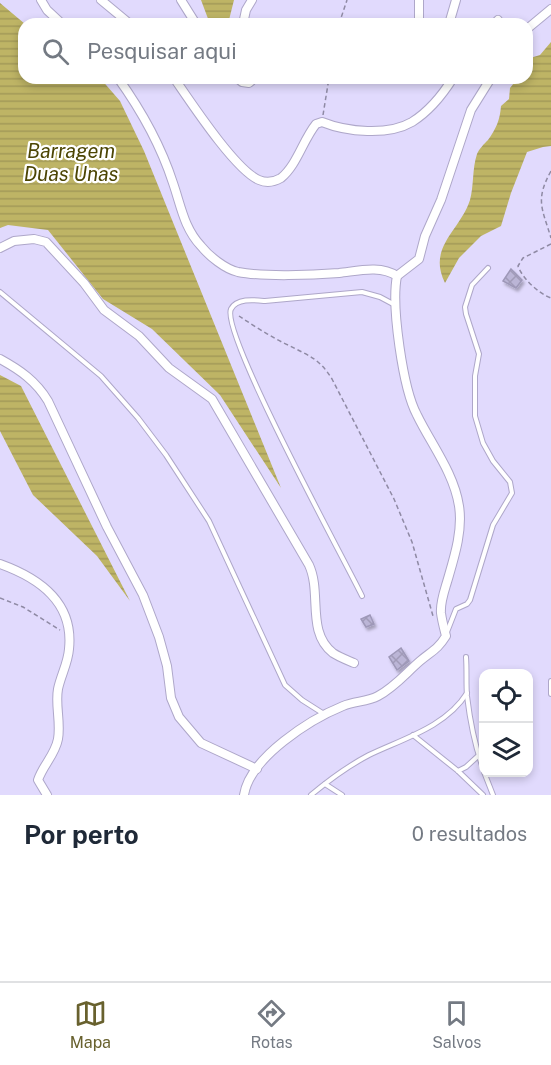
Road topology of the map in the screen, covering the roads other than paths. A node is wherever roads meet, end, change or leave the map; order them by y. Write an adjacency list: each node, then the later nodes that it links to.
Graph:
1 (41, 0): 8 (street)
2 (101, 0): 9 (street)
3 (182, 0): 10 (street)
4 (252, 0): 11 (street)
5 (419, 0): 12 (street)
6 (456, 0): 13 (street)
7 (551, 9): 14 (street)
8 (56, 18)
9 (123, 18)
10 (192, 18)
11 (244, 18)
12 (419, 18)
13 (451, 18)
14 (533, 24)
15 (122, 84): 21 (street)
16 (178, 84): 17 (street)
17 (448, 84)
18 (487, 84): 21 (street)
19 (0, 248): 29 (street)
20 (488, 268): 27 (lane)
21 (397, 276): 23 (street)
22 (0, 292): 33 (lane)
23 (396, 306): 26 (lane); 27 (street)
24 (0, 359): 36 (street)
25 (0, 564): 40 (street)
26 (362, 596)
27 (446, 636): 33 (street)
28 (466, 657): 31 (lane)
29 (354, 663)
30 (551, 681): 32 (lane)
31 (467, 693): 34 (lane); 35 (lane)
32 (551, 694)
33 (325, 715): 36 (street)
34 (413, 735): 37 (lane); 39 (lane)
35 (478, 756): 37 (lane)
36 (256, 769): 41 (street)
37 (458, 771): 44 (lane)
38 (486, 777): 45 (lane)
39 (325, 784): 42 (lane); 43 (lane)
40 (47, 795)
41 (244, 795)
42 (311, 795)
43 (342, 795)
44 (483, 795)
45 (493, 795)

